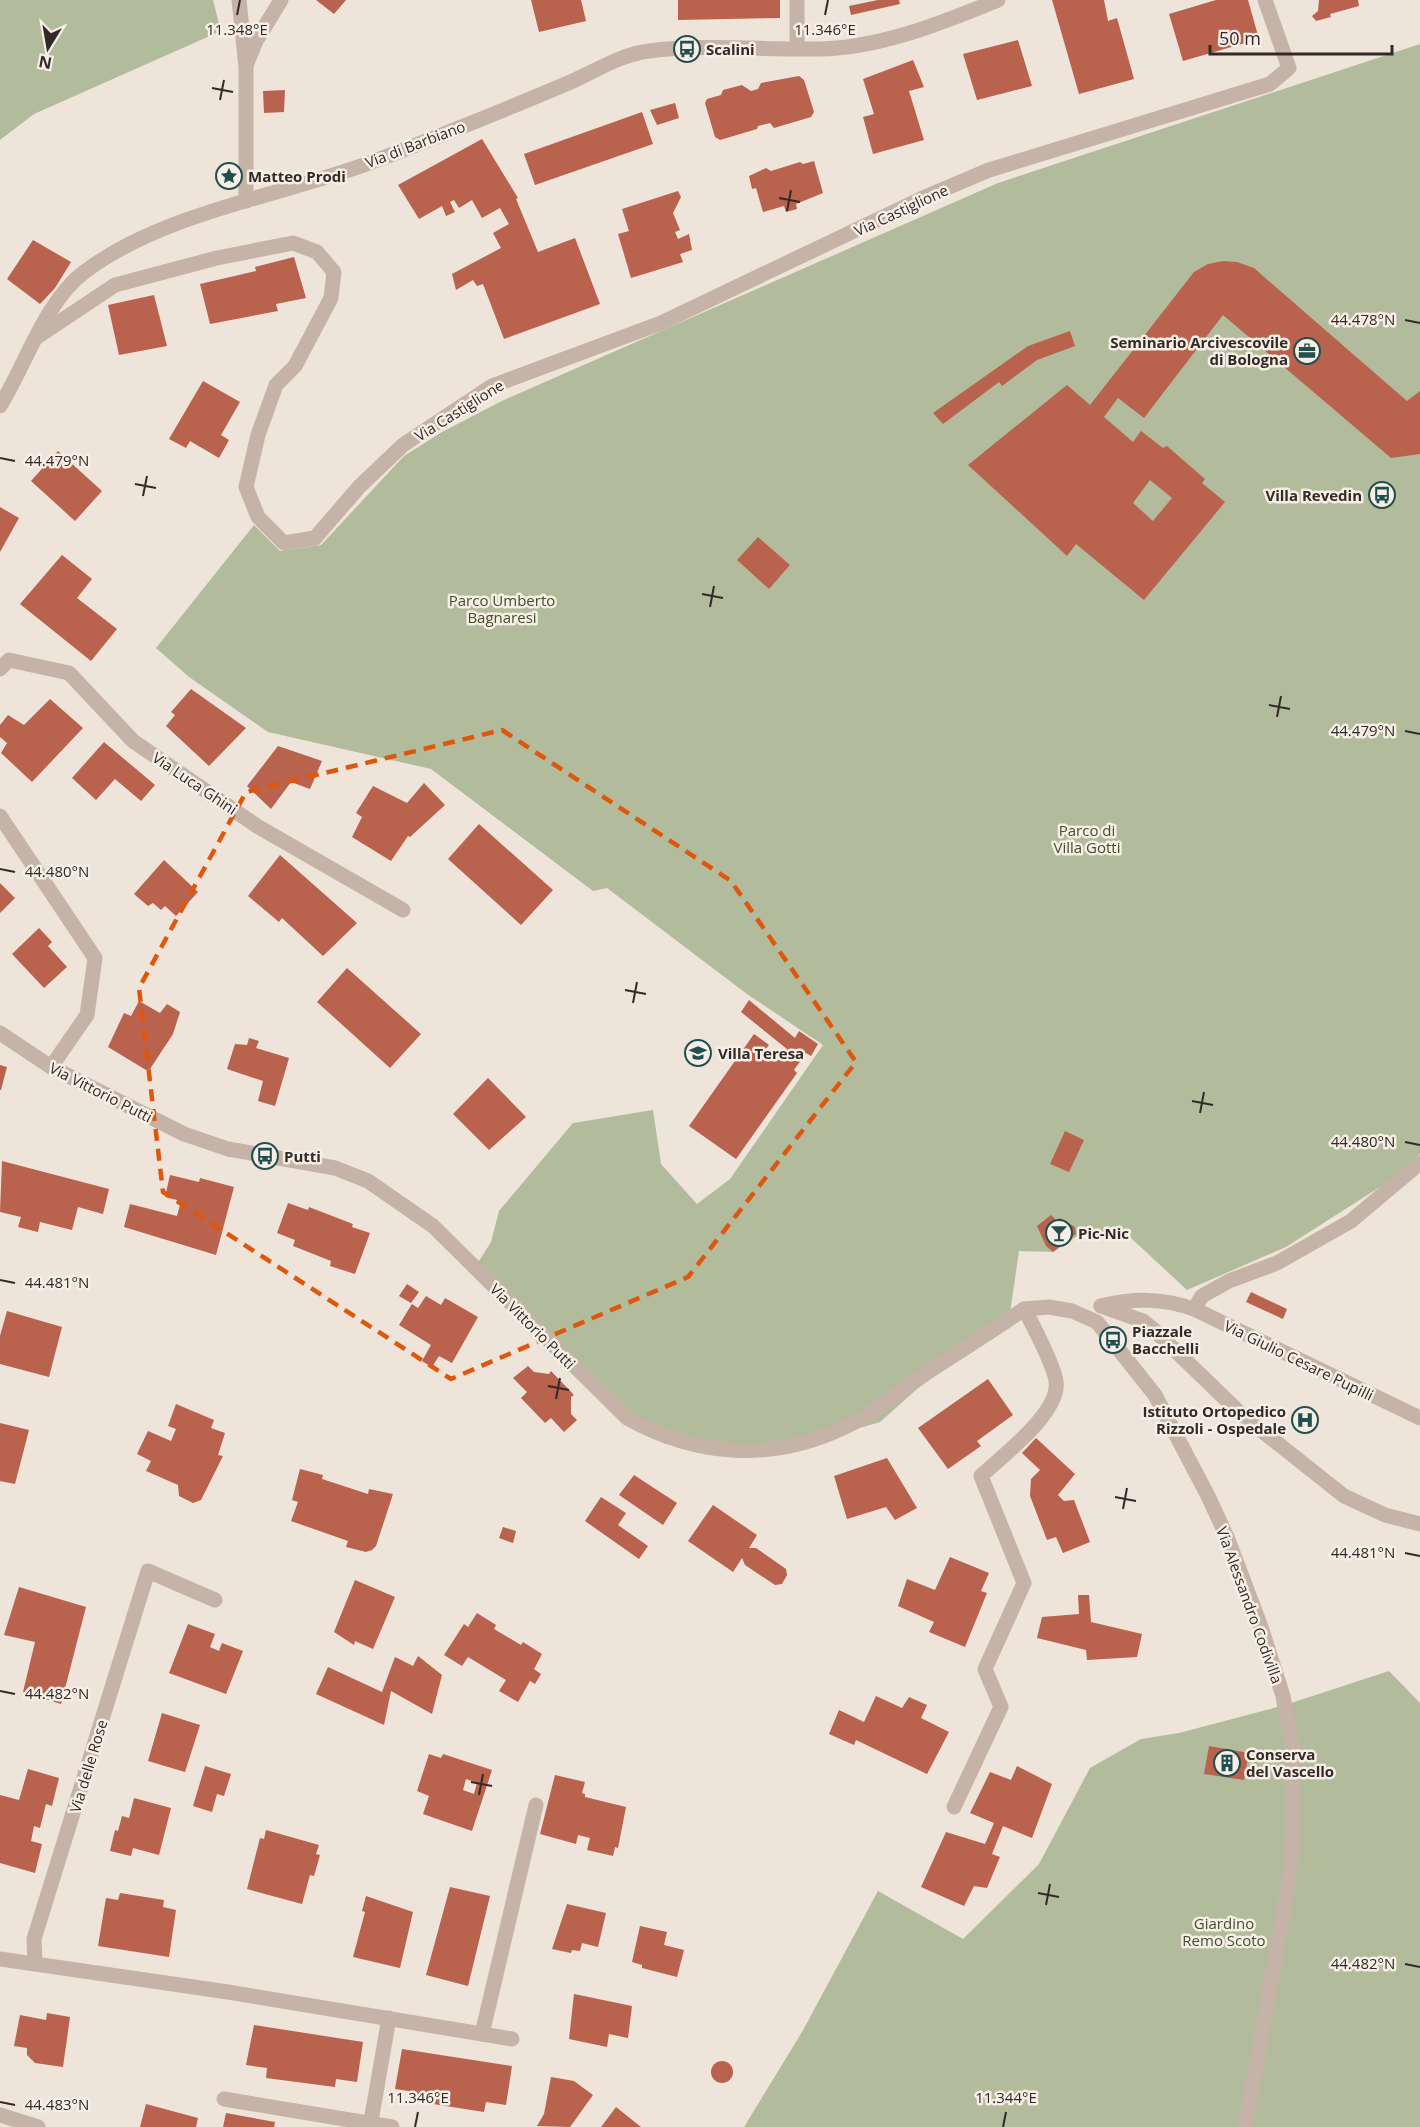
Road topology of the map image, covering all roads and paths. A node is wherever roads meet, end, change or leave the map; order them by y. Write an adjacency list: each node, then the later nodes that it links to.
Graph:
1 (239, 0): 7 (street)
2 (281, 0): 7 (street)
3 (797, 0): 6 (street)
4 (998, 0): 6 (street, Via di Barbiano)
5 (1265, 0): 9 (street, Via Castiglione)
6 (797, 48): 8 (street, Via di Barbiano)
7 (246, 67): 8 (street)
8 (246, 201): 9 (street, Via di Barbiano)
9 (37, 337): 10 (street, Via Castiglione)
10 (0, 406)
11 (0, 669): 13 (street, Via Luca Ghini)
12 (0, 816): 15 (street)
13 (403, 910)
14 (0, 1033): 15 (street, Via Vittorio Putti)
15 (51, 1067): 18 (street, Via Vittorio Putti)
16 (1420, 1163): 19 (street)
17 (1101, 1306): 19 (street, Via Giulio Cesare Pupilli); 20 (street, Via Giulio Cesare Pupilli); 22 (street)
18 (1024, 1309): 20 (street); 25 (street)
19 (1194, 1309): 21 (street, Via Giulio Cesare Pupilli)
20 (1071, 1311): 36 (street, Via Alessandro Codivilla)
21 (1420, 1418)
22 (1420, 1524)
23 (215, 1600): 27 (street, Via delle Rose)
24 (536, 1805): 29 (street)
25 (954, 1807)
26 (0, 1959): 27 (street)
27 (35, 1964): 28 (street)
28 (389, 2018): 29 (street); 33 (street)
29 (482, 2034): 30 (street)
30 (512, 2039)
31 (224, 2098): 33 (street)
32 (0, 2115): 34 (street)
33 (370, 2125): 35 (street)
34 (38, 2127)
35 (392, 2127)
36 (1245, 2127)

